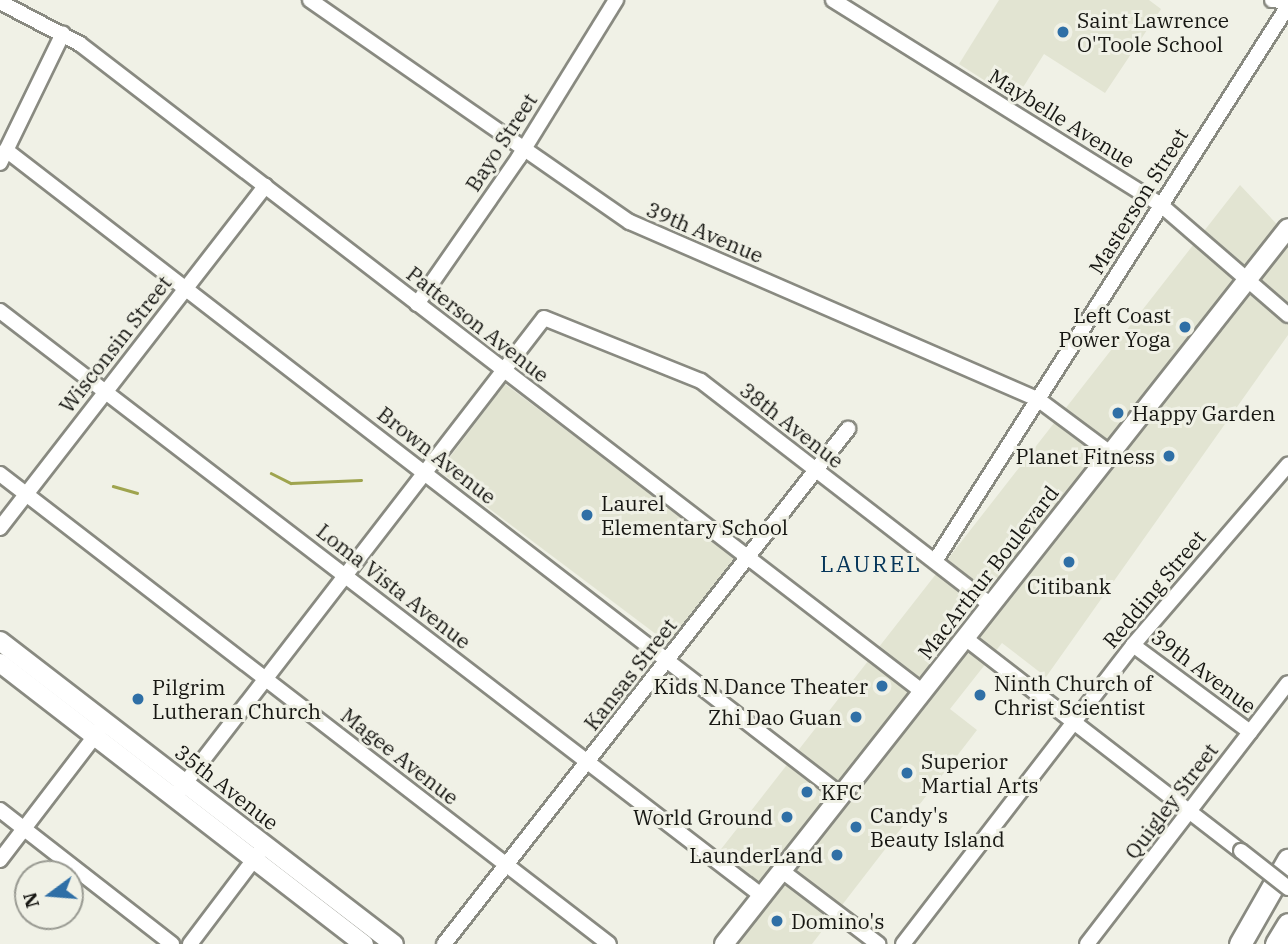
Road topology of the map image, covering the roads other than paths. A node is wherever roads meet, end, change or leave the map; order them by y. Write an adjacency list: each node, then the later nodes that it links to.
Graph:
1 (310, 0): 8 (street, 39th Avenue)
2 (616, 0): 8 (street, Bayo Street)
3 (833, 0): 11 (street, Maybelle Avenue)
4 (1272, 0): 6 (street)
5 (0, 2): 7 (street, Patterson Avenue)
6 (1288, 4): 11 (street, Masterson Street)
7 (63, 33): 9 (street); 10 (street, Patterson Avenue)
8 (524, 148): 15 (street, Bayo Street); 20 (street, 39th Avenue)
9 (3, 156): 14 (street, Brown Avenue)
10 (265, 186): 14 (street, Wisconsin Street); 15 (street, Patterson Avenue)
11 (1161, 205): 13 (street, Maybelle Avenue); 20 (street, Masterson Street)
12 (1288, 228): 13 (main road, MacArthur Boulevard)
13 (1247, 280): 17 (street, Maybelle Avenue); 22 (main road, MacArthur Boulevard)
14 (185, 288): 19 (street, Wisconsin Street); 25 (street, Brown Avenue)
15 (417, 304): 18 (street, Patterson Avenue)
16 (0, 311): 19 (street, Loma Vista Avenue)
17 (1288, 315)
18 (503, 370): 24 (street, 38th Avenue); 25 (street); 29 (street, Patterson Avenue)
19 (106, 391): 27 (street, Wisconsin Street); 31 (street, Loma Vista Avenue)
20 (1039, 400): 22 (street, 39th Avenue); 30 (street, Masterson Street)
21 (848, 429): 24 (street, Kansas Street)
22 (1110, 453): 32 (main road, MacArthur Boulevard)
23 (1288, 465): 35 (street, Redding Street)
24 (817, 471): 29 (street, Kansas Street); 30 (street, 38th Avenue)
25 (424, 472): 31 (street); 36 (street, Brown Avenue)
26 (0, 474): 27 (street, Magee Avenue)
27 (26, 494): 28 (street, Wisconsin Street); 38 (street, Magee Avenue)
28 (0, 528)
29 (748, 558): 36 (street, Kansas Street); 40 (street, Patterson Avenue)
30 (935, 561): 32 (street, 38th Avenue)
31 (346, 575): 38 (street); 44 (street, Loma Vista Avenue)
32 (991, 605): 33 (main road, MacArthur Boulevard)
33 (965, 638): 40 (main road, MacArthur Boulevard); 41 (street)
34 (0, 641): 42 (main road, 35th Avenue)
35 (1133, 645): 41 (street, Redding Street); 43 (street, 39th Avenue)
36 (668, 660): 44 (street, Kansas Street); 46 (street, Brown Avenue)
37 (0, 663): 42 (main road, 35th Avenue)
38 (266, 681): 45 (street); 53 (street, Magee Avenue)
39 (1288, 683): 43 (street, Quigley Street)
40 (923, 692): 46 (main road, MacArthur Boulevard)
41 (1074, 723): 48 (street); 66 (street, Redding Street)
42 (100, 729): 45 (main road, 35th Avenue); 49 (street)
43 (1250, 732): 48 (street, Quigley Street)
44 (587, 762): 53 (street, Kansas Street); 56 (street, Loma Vista Avenue)
45 (180, 790): 50 (main road, 35th Avenue)
46 (841, 795): 54 (main road, MacArthur Boulevard)
47 (0, 810): 49 (street)
48 (1189, 811): 55 (street, bridge); 67 (street, Quigley Street)
49 (24, 828): 51 (street); 58 (street)
50 (259, 852): 59 (street); 60 (main road, 35th Avenue); 61 (main road, 35th Avenue)
51 (0, 860)
52 (1288, 860): 68 (highway)
53 (506, 865): 62 (street, Kansas Street); 63 (street, Magee Avenue)
54 (782, 871): 56 (main road, MacArthur Boulevard); 65 (street)
55 (1288, 888)
56 (762, 896): 64 (main road, MacArthur Boulevard)
57 (1288, 924): 69 (highway)
58 (172, 944)
59 (190, 944)
60 (364, 944)
61 (394, 944)
62 (444, 944)
63 (609, 944)
64 (723, 944)
65 (878, 944)
66 (903, 944)
67 (1087, 944)
68 (1240, 944)
69 (1276, 944)

